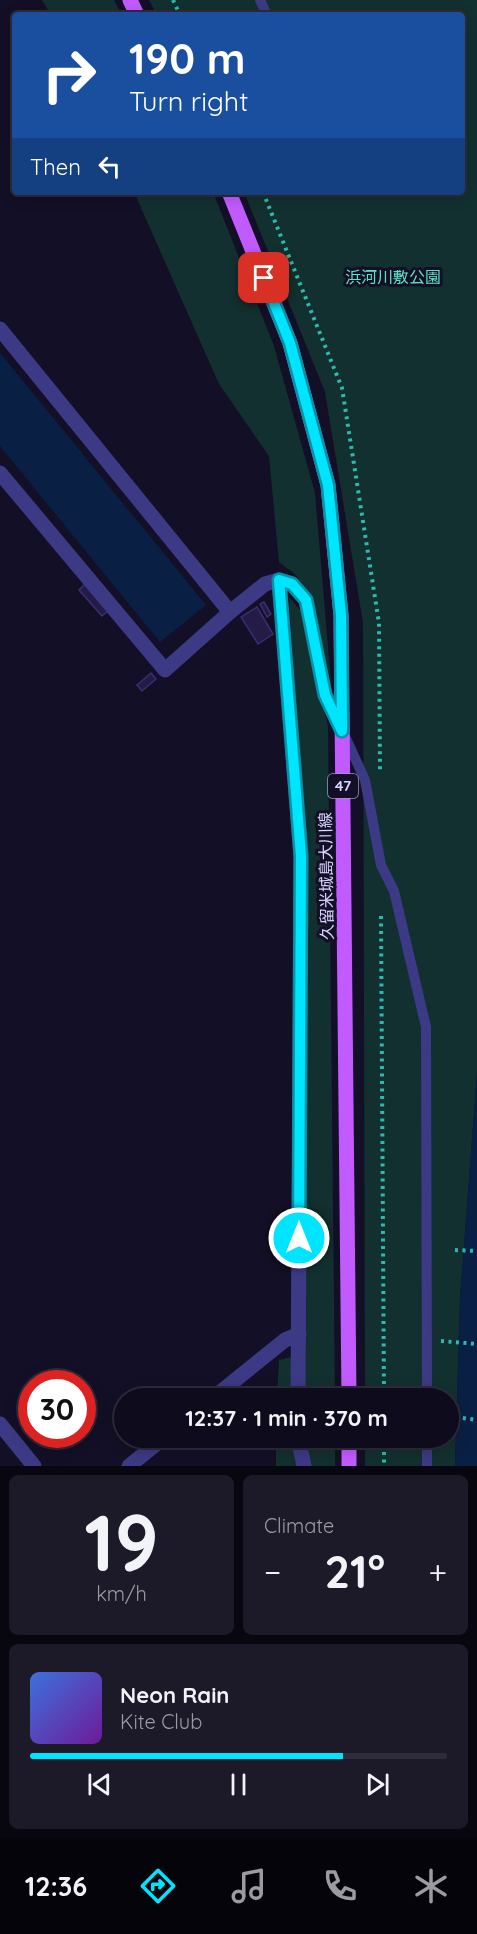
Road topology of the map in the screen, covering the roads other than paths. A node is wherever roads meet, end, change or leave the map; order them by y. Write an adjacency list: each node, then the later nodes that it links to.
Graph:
1 (230, 195): 6 (main road, 久留米城島大川線 / 47)
2 (0, 329): 5 (street)
3 (0, 473): 5 (street)
4 (279, 580): 5 (street); 6 (street); 7 (street)
5 (230, 612)
6 (342, 731): 10 (main road, 久留米城島大川線 / 47); 11 (lane)
7 (299, 1334): 8 (street); 9 (street)
8 (225, 1388)
9 (298, 1388)
10 (349, 1388)
11 (427, 1388)
12 (0, 1424): 17 (street)
13 (151, 1448): 18 (street)
14 (300, 1448): 19 (street)
15 (349, 1448): 20 (main road)
16 (427, 1448): 21 (lane)
17 (34, 1466)
18 (129, 1466)
19 (304, 1466)
20 (349, 1466)
21 (427, 1466)

